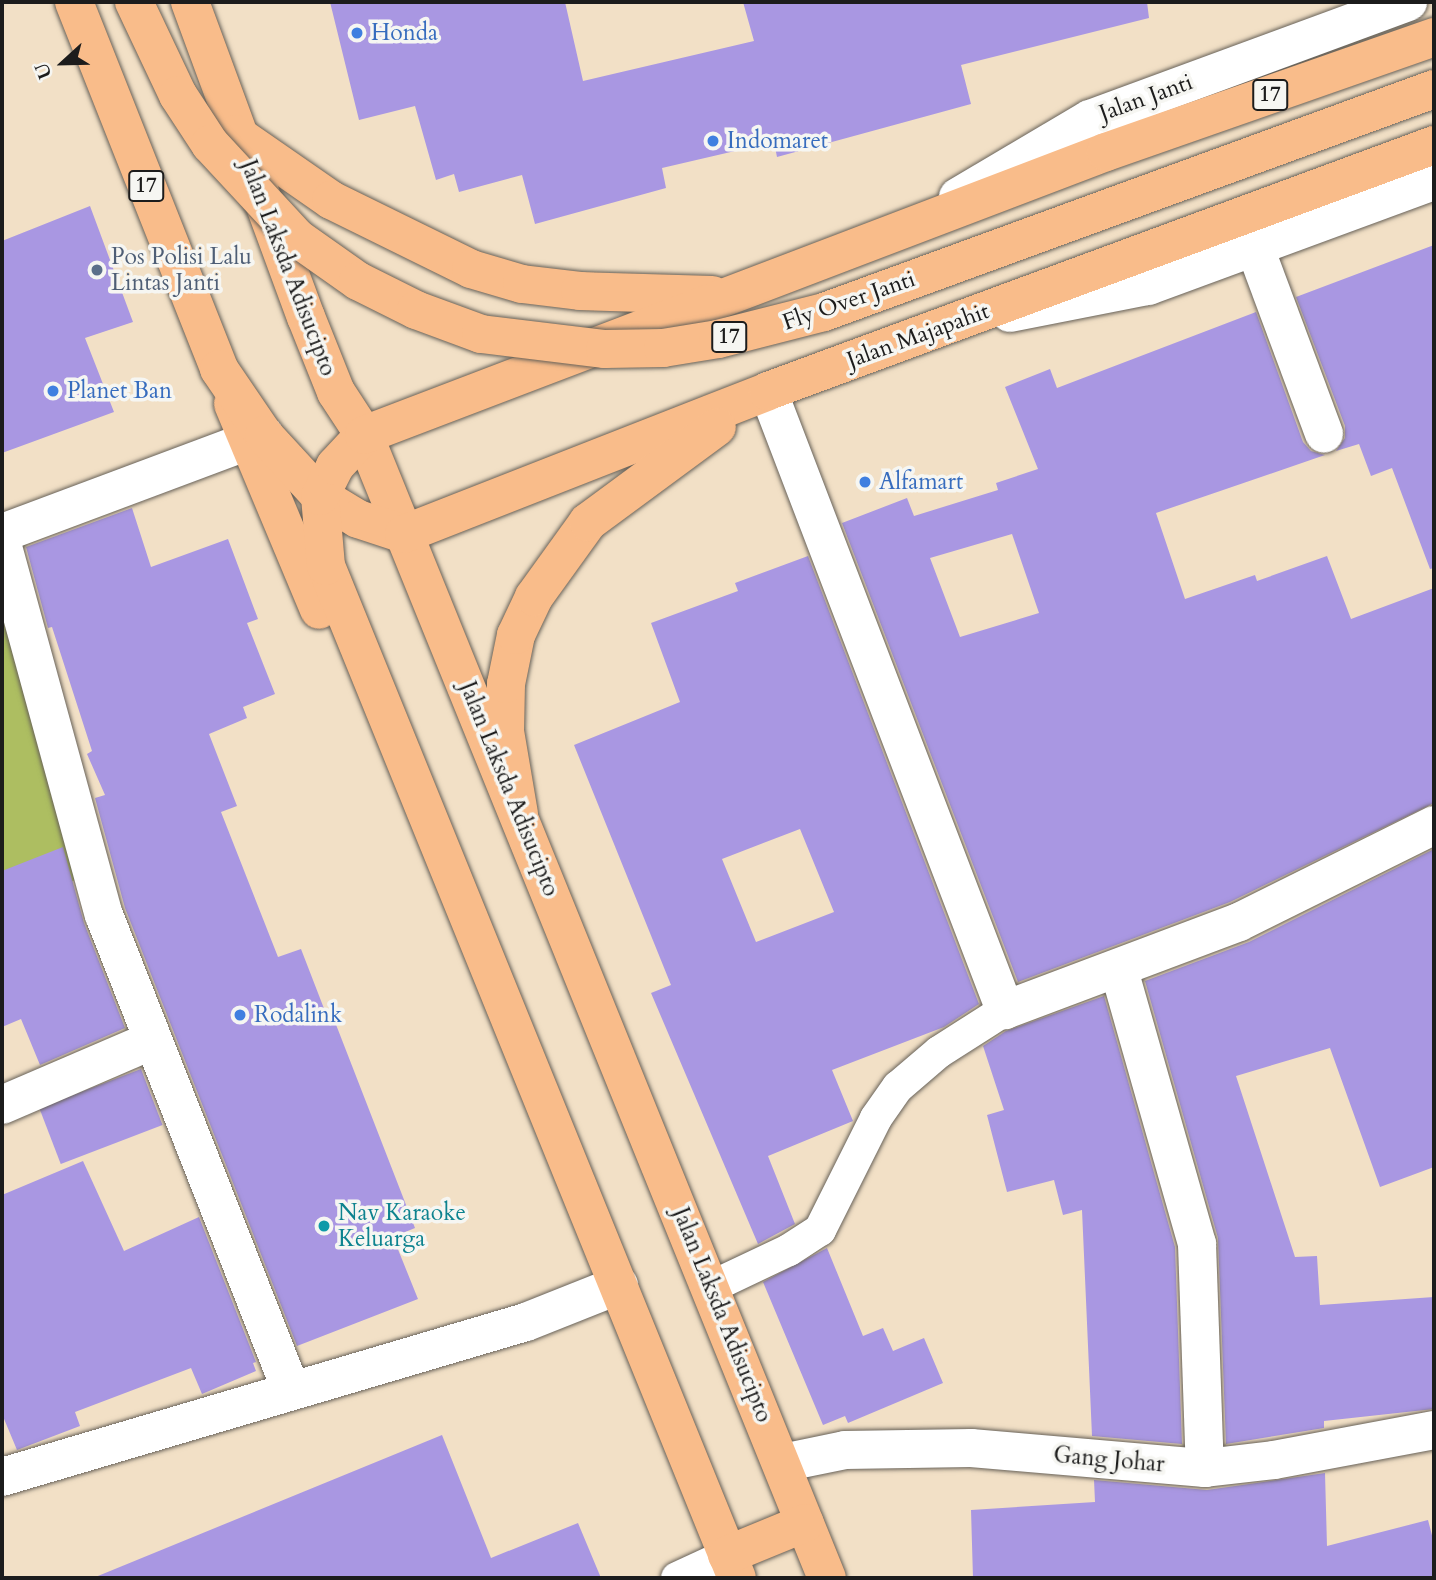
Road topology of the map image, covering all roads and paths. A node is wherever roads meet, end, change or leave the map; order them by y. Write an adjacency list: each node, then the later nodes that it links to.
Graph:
1 (74, 2): 17 (main road, 17)
2 (134, 2): 6 (main road, Fly Over Janti / 17, bridge)
3 (190, 2): 7 (main road, Jalan Laksda Adisucipto)
4 (1408, 2): 10 (street, Jalan Janti)
5 (1434, 37): 10 (main road, 17)
6 (1434, 89)
7 (236, 134): 12 (main road, 17); 16 (main road, Jalan Laksda Adisucipto)
8 (1434, 145): 13 (main road, Jalan Majapahit)
9 (1434, 181): 11 (street)
10 (902, 231): 12 (main road, 17)
11 (1255, 248): 13 (street); 15 (street)
12 (733, 295): 16 (main road, 17)
13 (946, 326): 14 (main road, Jalan Majapahit)
14 (768, 391): 20 (main road, Jalan Majapahit); 22 (main road); 25 (street)
15 (1324, 434)
16 (365, 435): 18 (main road); 20 (main road, Jalan Laksda Adisucipto)
17 (263, 443): 18 (main road); 19 (street); 28 (main road)
18 (320, 496): 20 (main road); 28 (main road)
19 (2, 533)
20 (404, 534): 22 (main road, Jalan Laksda Adisucipto)
21 (2, 543): 26 (street)
22 (519, 814): 29 (main road, Jalan Laksda Adisucipto)
23 (1434, 825): 24 (street)
24 (1119, 970): 25 (street); 33 (street)
25 (1005, 1010): 29 (lane)
26 (153, 1040): 27 (street); 30 (street)
27 (2, 1105)
28 (619, 1285): 30 (street); 36 (main road)
29 (711, 1287): 32 (main road, Jalan Laksda Adisucipto)
30 (291, 1390): 34 (street)
31 (1434, 1430): 33 (street, Gang Johar)
32 (782, 1463): 33 (street, Gang Johar); 35 (main road, Jalan Laksda Adisucipto)
33 (1205, 1468)
34 (2, 1477)
35 (805, 1523): 36 (main road); 38 (main road, Jalan Laksda Adisucipto)
36 (732, 1566): 37 (lane)
37 (677, 1578)
38 (827, 1578)

